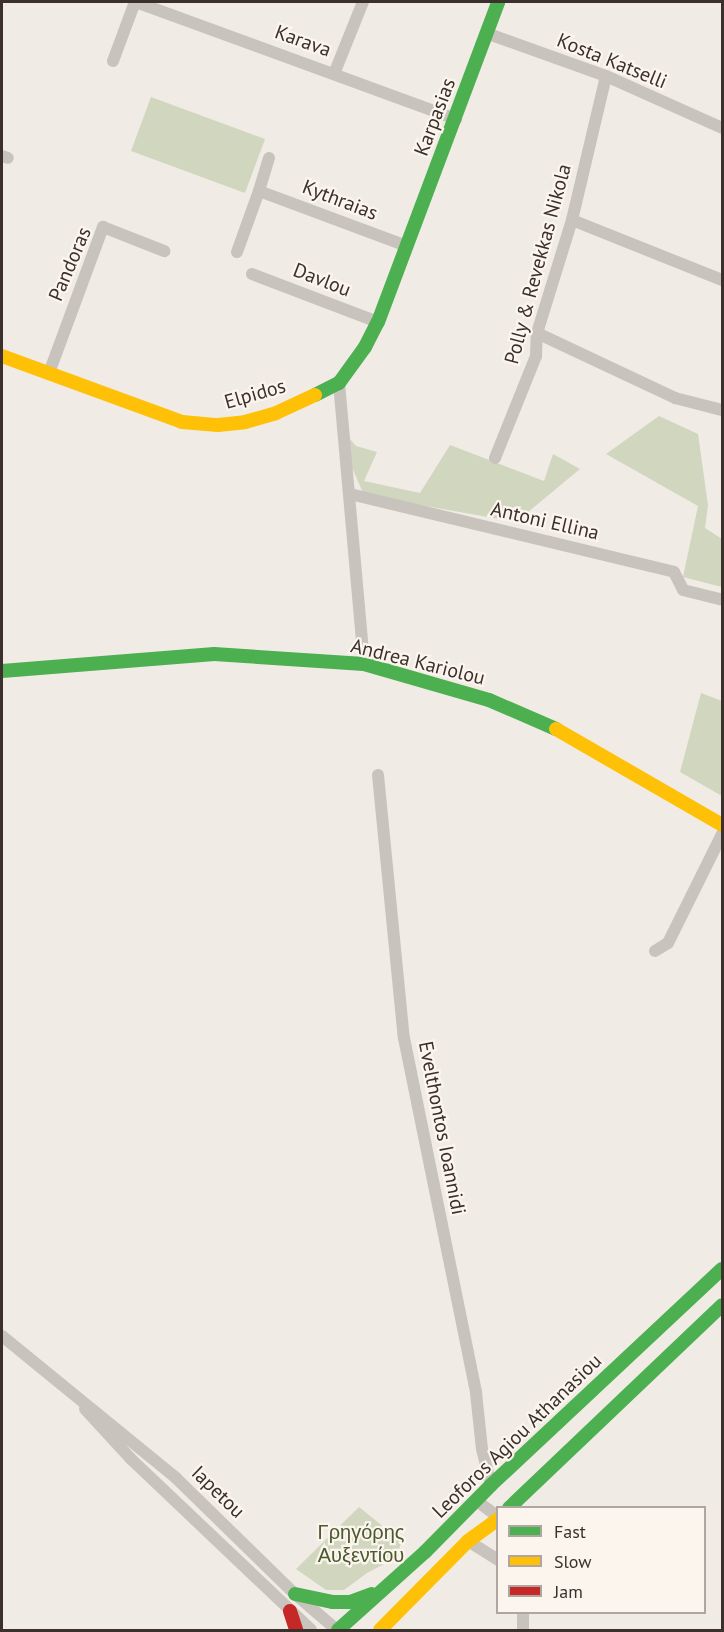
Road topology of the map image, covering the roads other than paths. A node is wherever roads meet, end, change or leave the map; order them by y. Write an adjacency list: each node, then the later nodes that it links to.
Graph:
1 (136, 2): 5 (street); 6 (street, Karava)
2 (363, 2): 6 (street)
3 (498, 2): 4 (street, Karpasias)
4 (486, 33): 7 (street, Kosta Katselli); 8 (street, Karpasias)
5 (113, 61)
6 (334, 74): 8 (street, Karava)
7 (606, 76): 9 (street, Kosta Katselli); 12 (street, Polly & Revekkas Nikola)
8 (456, 119): 13 (street, Karpasias)
9 (723, 128)
10 (269, 158): 11 (street)
11 (259, 191): 13 (street, Kythraias); 15 (street)
12 (572, 220): 17 (street); 19 (street, Polly & Revekkas Nikola)
13 (407, 246): 18 (street, Elpidos)
14 (164, 251): 21 (street, Pandoras)
15 (237, 252)
16 (252, 274): 18 (street, Davlou)
17 (723, 280)
18 (378, 322): 22 (street, Elpidos)
19 (537, 333): 23 (street); 24 (street, Polly & Revekkas Nikola)
20 (2, 356): 21 (street, Elpidos)
21 (49, 373): 22 (street, Elpidos)
22 (339, 383): 25 (street)
23 (723, 410)
24 (495, 458)
25 (350, 494): 26 (street, Antoni Ellina); 27 (street)
26 (720, 599)
27 (364, 664): 28 (street, Andrea Kariolou); 30 (street, Andrea Kariolou)
28 (2, 670)
29 (378, 775): 37 (street, Evelthontos Ioannidi)
30 (723, 825)
31 (723, 834): 32 (street)
32 (655, 951)
33 (723, 1269): 37 (street, Leoforos Agiou Athanasiou)
34 (723, 1305): 39 (street)
35 (2, 1335): 36 (street, Iapetou)
36 (66, 1388): 45 (street, Iapetou); 46 (street, Iapetou)
37 (491, 1485): 38 (street, Leoforos Agiou Athanasiou)
38 (477, 1501): 40 (street); 44 (street, Leoforos Agiou Athanasiou)
39 (511, 1506)
40 (496, 1516)
41 (496, 1520): 42 (street)
42 (468, 1541): 43 (street); 51 (street)
43 (496, 1559)
44 (381, 1591): 45 (street); 50 (street, Leoforos Agiou Athanasiou)
45 (295, 1594): 50 (street, Iapetou)
46 (290, 1611): 48 (street); 49 (street, Iapetou)
47 (523, 1614): 52 (street)
48 (296, 1630)
49 (311, 1630)
50 (337, 1630)
51 (380, 1630)
52 (523, 1630)

